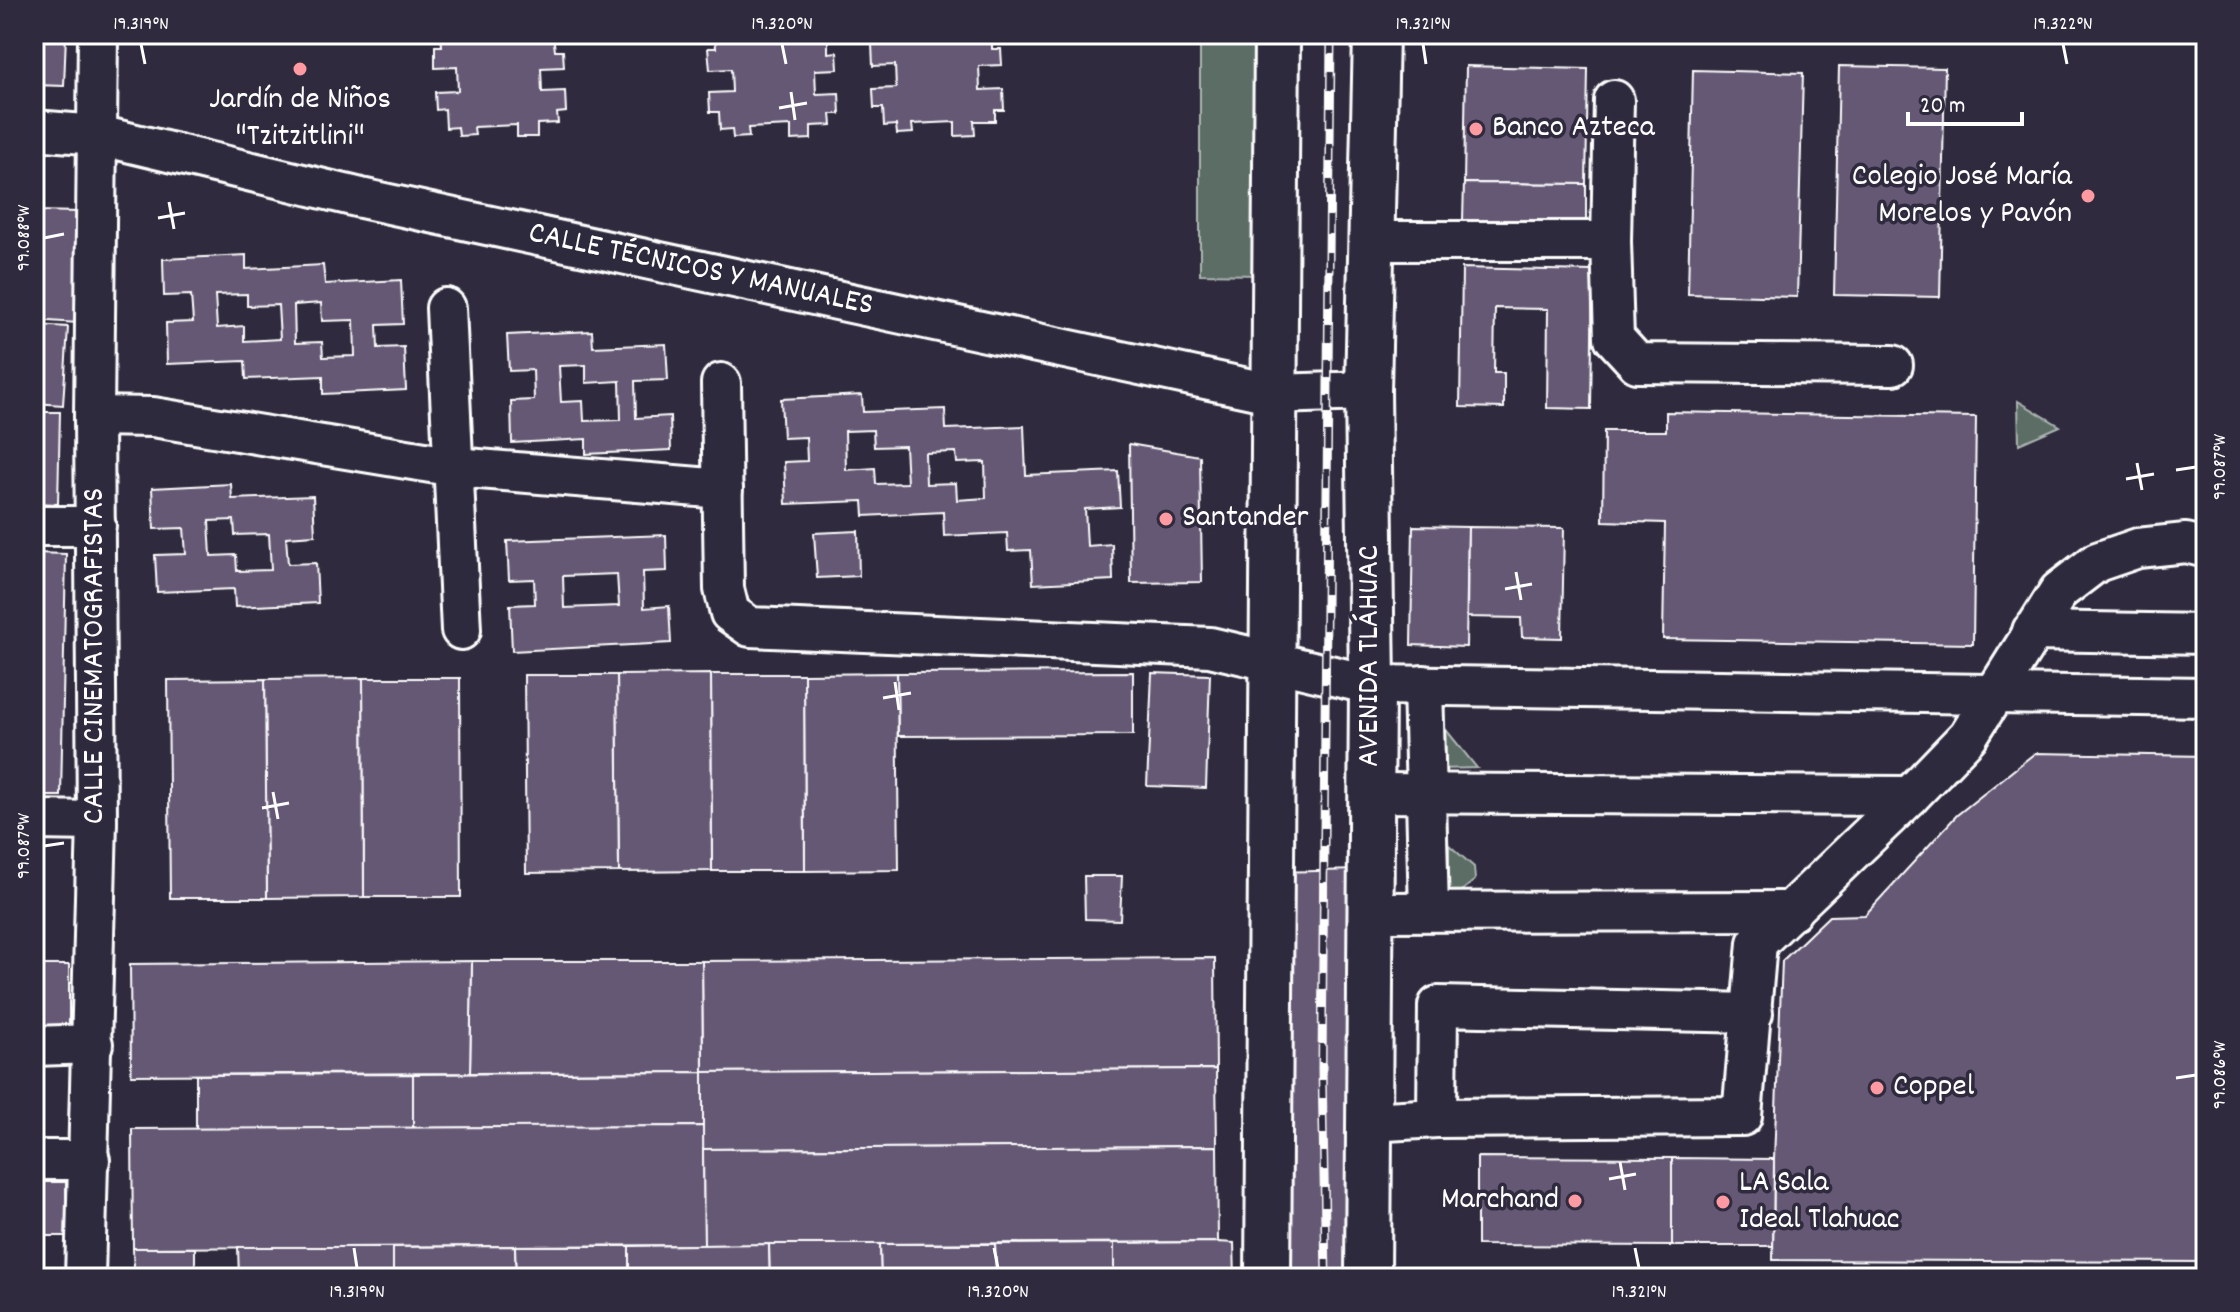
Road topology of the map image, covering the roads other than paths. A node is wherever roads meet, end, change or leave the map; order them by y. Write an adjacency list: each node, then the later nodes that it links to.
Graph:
1 (98, 34): 6 (street, CALLE CINEMATOGRAFISTAS)
2 (1277, 34): 13 (main road)
3 (1376, 34): 7 (main road, AVENIDA TLÁHUAC)
4 (1614, 100): 8 (street)
5 (34, 130): 6 (street, CALLE TÉCNICOS Y MANUALES)
6 (98, 135): 13 (street, CALLE TÉCNICOS Y MANUALES); 14 (street, CALLE CINEMATOGRAFISTAS)
7 (1372, 241): 8 (street); 12 (main road, AVENIDA TLÁHUAC)
8 (1611, 241): 10 (street)
9 (446, 308): 15 (street)
10 (1893, 365)
11 (721, 383): 16 (street)
12 (1368, 391): 13 (street, CALLE TÉCNICOS Y MANUALES); 24 (main road, AVENIDA TLÁHUAC)
13 (1275, 394): 23 (main road)
14 (94, 416): 15 (street); 18 (street, CALLE CINEMATOGRAFISTAS)
15 (455, 467): 16 (street); 20 (street)
16 (723, 489): 23 (street)
17 (34, 526): 18 (street)
18 (96, 526): 32 (street, CALLE CINEMATOGRAFISTAS)
19 (2206, 548): 21 (street)
20 (461, 630)
21 (2032, 631): 22 (street); 26 (street)
22 (2206, 634)
23 (1271, 661): 24 (street); 44 (main road)
24 (1372, 685): 25 (street); 28 (main road, AVENIDA TLÁHUAC)
25 (1423, 685): 26 (street); 29 (street)
26 (1995, 694): 27 (street); 30 (street)
27 (2206, 697)
28 (1372, 793): 29 (street); 35 (main road, AVENIDA TLÁHUAC)
29 (1426, 793): 30 (street); 33 (street)
30 (1910, 796): 34 (street)
31 (34, 820): 32 (street)
32 (97, 821): 37 (street, CALLE CINEMATOGRAFISTAS)
33 (1429, 911): 34 (street); 35 (street)
34 (1792, 911): 36 (street)
35 (1370, 912): 40 (main road, AVENIDA TLÁHUAC)
36 (1753, 1013): 39 (street); 39 (street)
37 (93, 1044): 38 (street); 42 (street, CALLE CINEMATOGRAFISTAS)
38 (34, 1046)
39 (1437, 1118): 40 (street)
40 (1369, 1122): 45 (main road, AVENIDA TLÁHUAC)
41 (34, 1160): 42 (street)
42 (90, 1160): 43 (street, CALLE CINEMATOGRAFISTAS)
43 (85, 1278)
44 (1268, 1278)
45 (1368, 1278)

